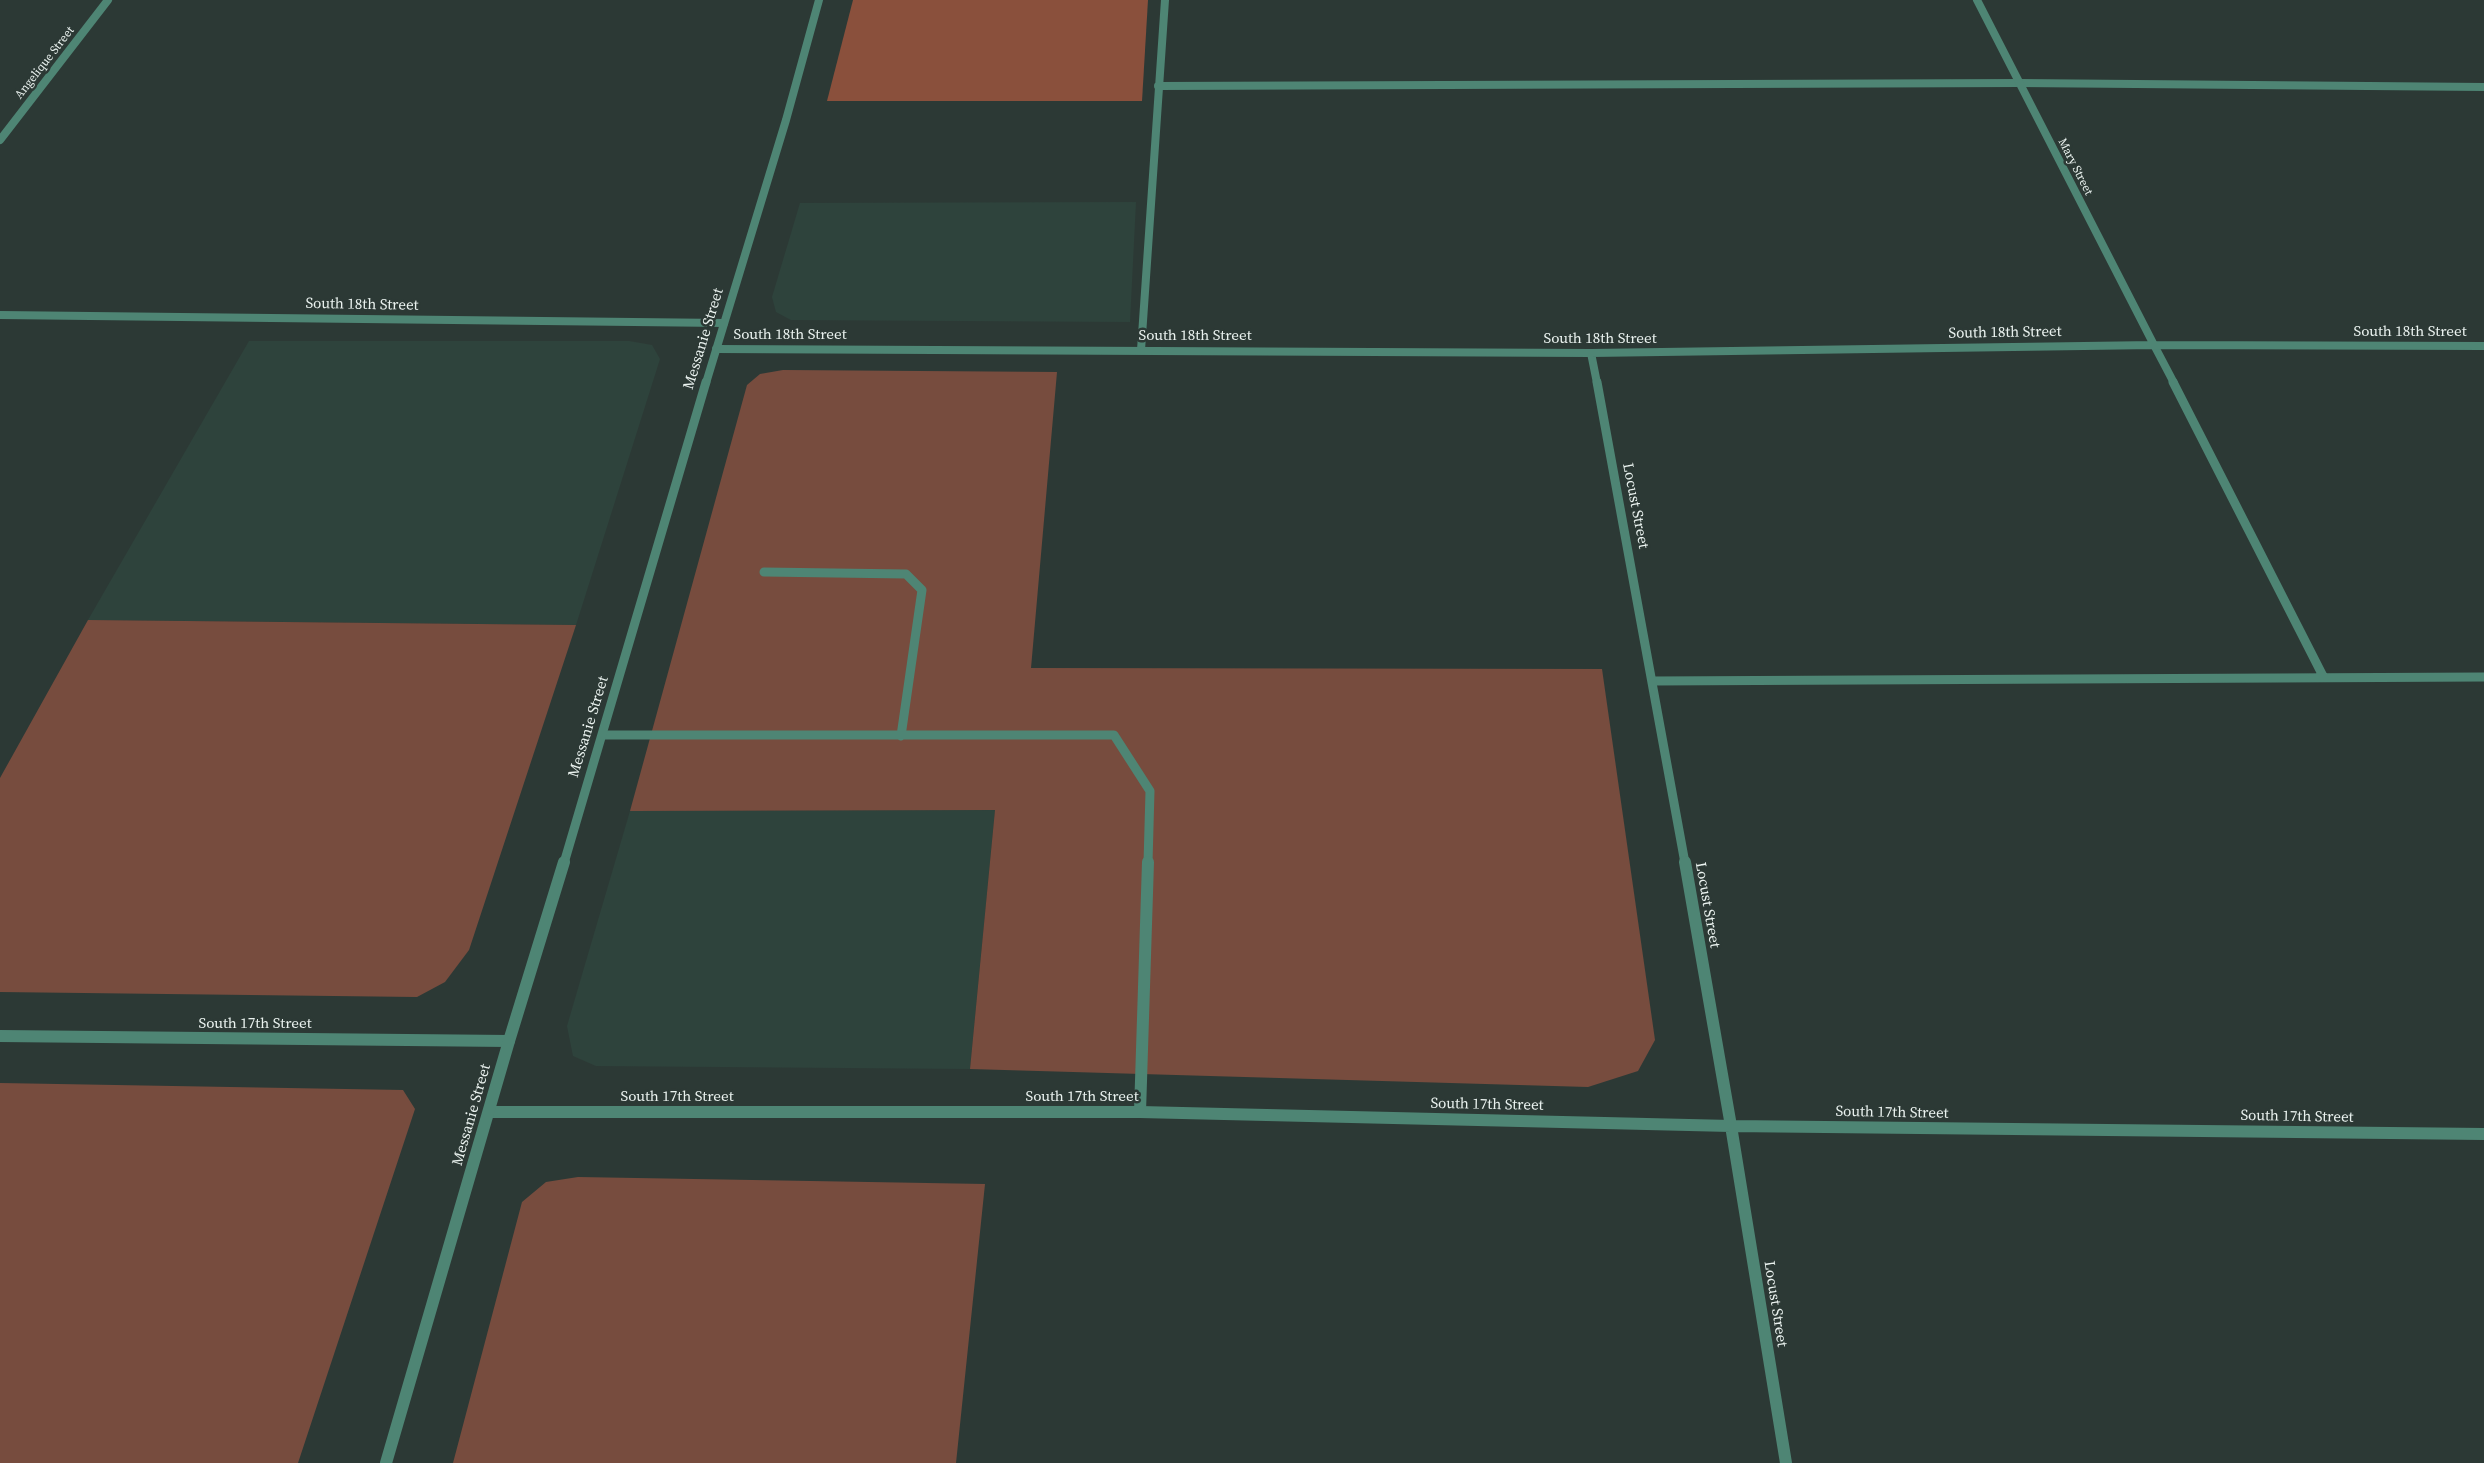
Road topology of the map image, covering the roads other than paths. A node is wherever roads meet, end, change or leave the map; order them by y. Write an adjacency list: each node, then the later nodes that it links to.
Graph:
1 (108, 0): 8 (street, Angelique Street)
2 (819, 0): 10 (street, Messanie Street)
3 (1165, 0): 6 (street)
4 (1977, 0): 5 (street, Mary Street)
5 (2020, 83): 6 (street); 7 (street); 11 (street, Mary Street)
6 (1158, 86): 14 (street)
7 (2484, 86)
8 (0, 140)
9 (0, 315): 10 (street, South 18th Street)
10 (724, 323): 13 (street, Messanie Street)
11 (2154, 345): 12 (street, South 18th Street); 15 (street, South 18th Street); 18 (street, Mary Street)
12 (2484, 346)
13 (716, 349): 14 (street, South 18th Street); 20 (street, Messanie Street)
14 (1141, 350): 15 (street, South 18th Street)
15 (1591, 353): 19 (street, Locust Street)
16 (764, 572): 21 (street)
17 (2484, 677): 18 (street)
18 (2324, 678): 19 (street)
19 (1653, 681): 26 (street, Locust Street)
20 (603, 735): 21 (street); 23 (street, Messanie Street)
21 (901, 736): 25 (street)
22 (0, 1036): 23 (street, South 17th Street)
23 (509, 1041): 24 (street, Messanie Street)
24 (490, 1112): 25 (street, South 17th Street); 28 (street, Messanie Street)
25 (1140, 1112): 26 (street, South 17th Street)
26 (1731, 1126): 27 (street, South 17th Street); 29 (street, Locust Street)
27 (2484, 1134)
28 (386, 1463)
29 (1786, 1463)

